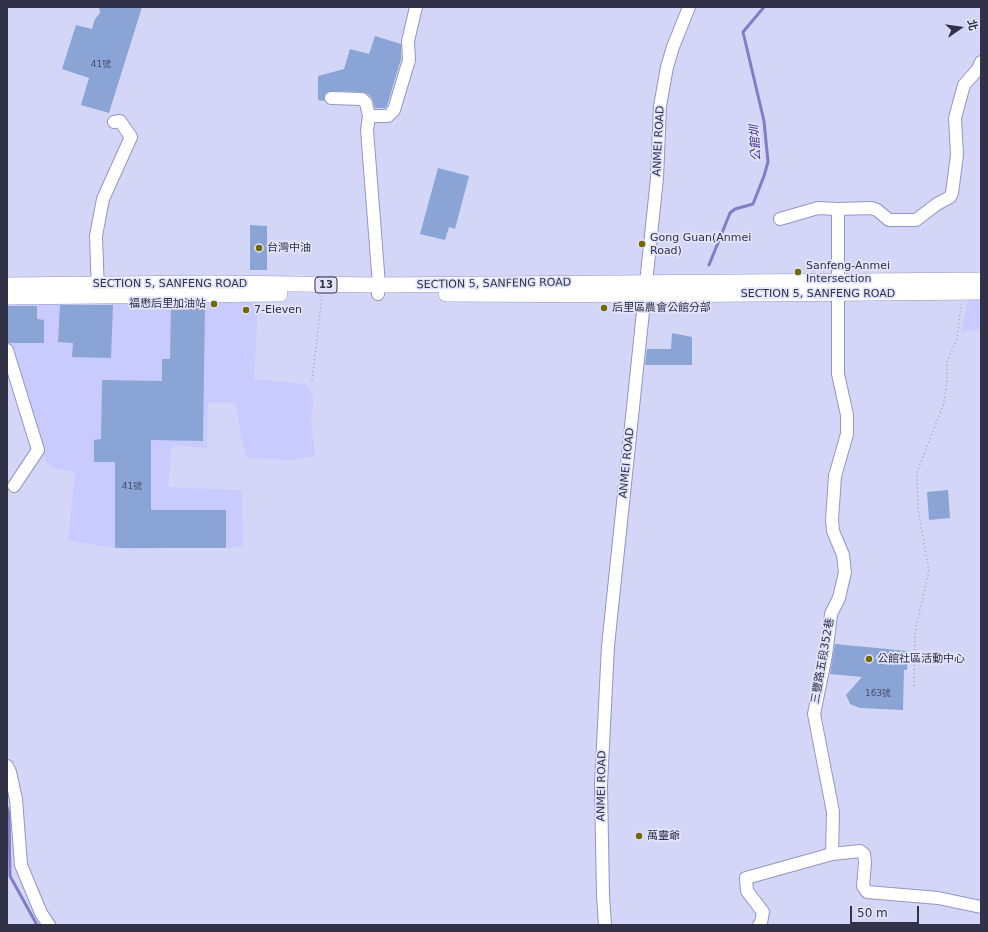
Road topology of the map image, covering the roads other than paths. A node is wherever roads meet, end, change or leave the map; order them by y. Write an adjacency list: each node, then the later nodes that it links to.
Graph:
1 (416, 7): 5 (street)
2 (689, 7): 12 (street, ANMEI ROAD)
3 (980, 68): 7 (street)
4 (331, 98): 5 (street)
5 (369, 116): 13 (street)
6 (114, 122): 14 (street)
7 (838, 209): 8 (street); 11 (street, 三豐路五段352巷)
8 (780, 218)
9 (981, 280): 11 (main road, SECTION 5, SANFENG ROAD / 13)
10 (7, 285): 14 (main road, SECTION 5, SANFENG ROAD / 13)
11 (838, 287): 12 (main road, SECTION 5, SANFENG ROAD / 13); 15 (main road, SECTION 5, SANFENG ROAD / 13); 20 (street, 三豐路五段352巷)
12 (646, 288): 13 (main road, SECTION 5, SANFENG ROAD / 13); 23 (street, ANMEI ROAD)
13 (379, 289): 14 (main road, SECTION 5, SANFENG ROAD / 13); 14 (main road, SECTION 5, SANFENG ROAD / 13)
14 (98, 291): 16 (main road, SECTION 5, SANFENG ROAD / 13)
15 (981, 292)
16 (7, 297)
17 (7, 350): 18 (street)
18 (14, 486)
19 (7, 766): 22 (street)
20 (832, 854): 21 (street); 24 (street)
21 (981, 907)
22 (49, 925)
23 (605, 925)
24 (759, 925)

